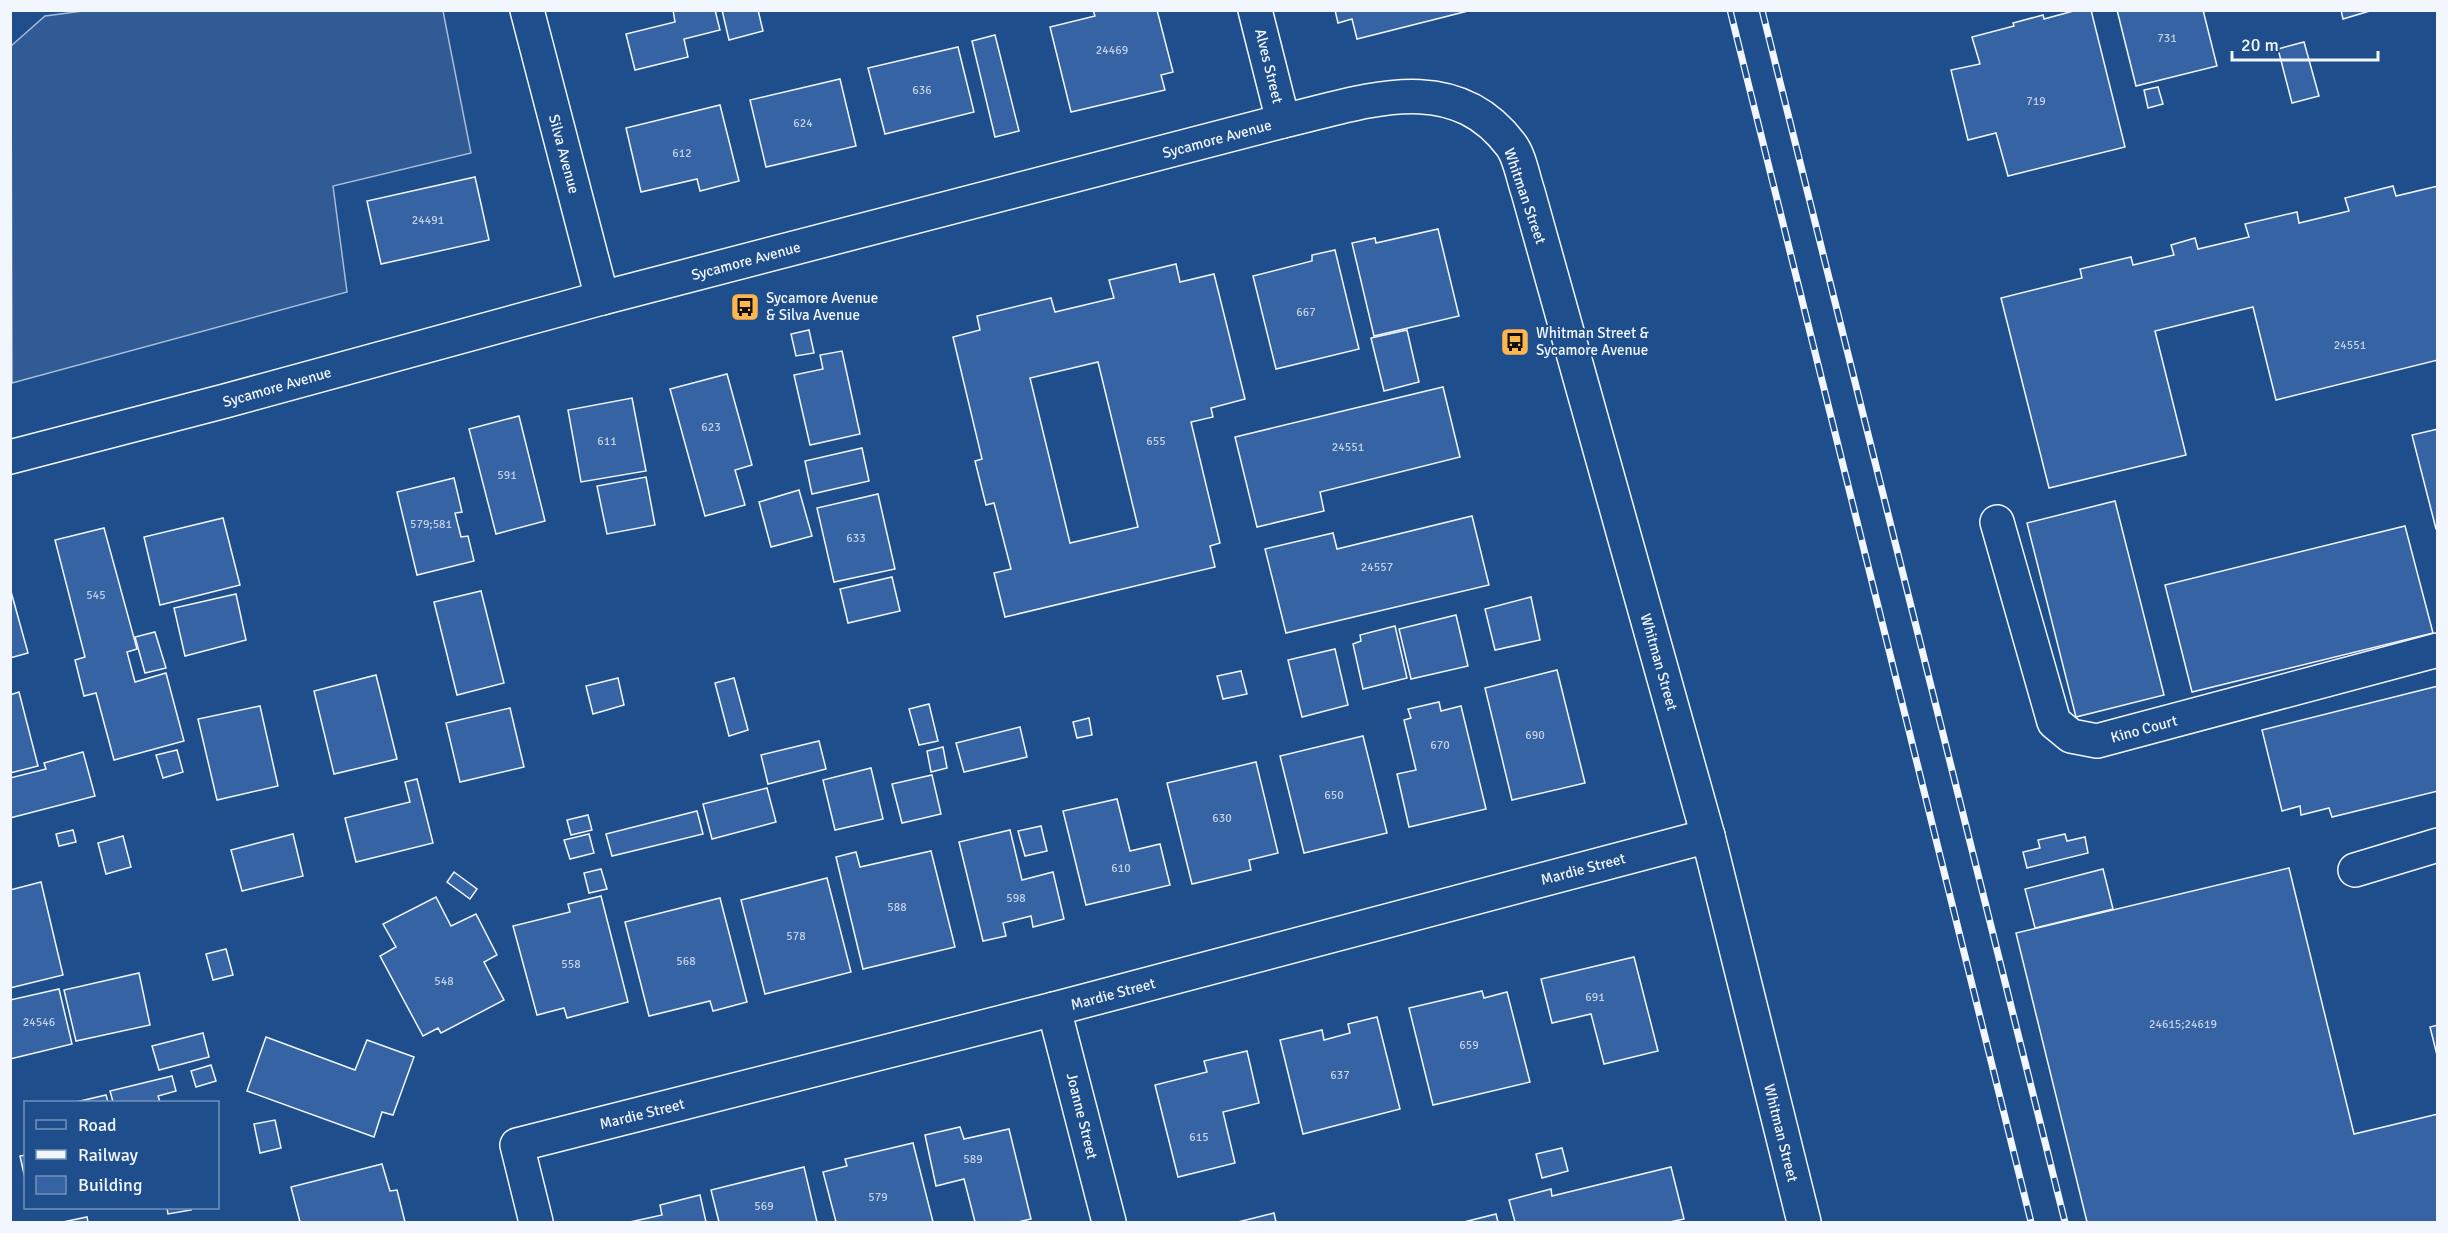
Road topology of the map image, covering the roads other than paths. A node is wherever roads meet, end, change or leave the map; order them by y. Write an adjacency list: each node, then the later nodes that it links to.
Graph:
1 (527, 10): 5 (street, Silva Avenue)
2 (1255, 10): 4 (street, Alves Street)
3 (1483, 116): 4 (street, Sycamore Avenue); 9 (street, Whitman Street)
4 (1283, 122): 5 (street, Sycamore Avenue)
5 (602, 298): 6 (street, Sycamore Avenue)
6 (10, 457)
7 (1997, 522): 8 (street, Kino Court)
8 (2438, 650)
9 (1708, 836): 12 (street, Mardie Street); 15 (street, Whitman Street)
10 (2438, 845): 11 (street)
11 (2355, 870)
12 (1054, 1010): 13 (street, Mardie Street); 14 (street, Joanne Street)
13 (536, 1222)
14 (1109, 1222)
15 (1804, 1222)

